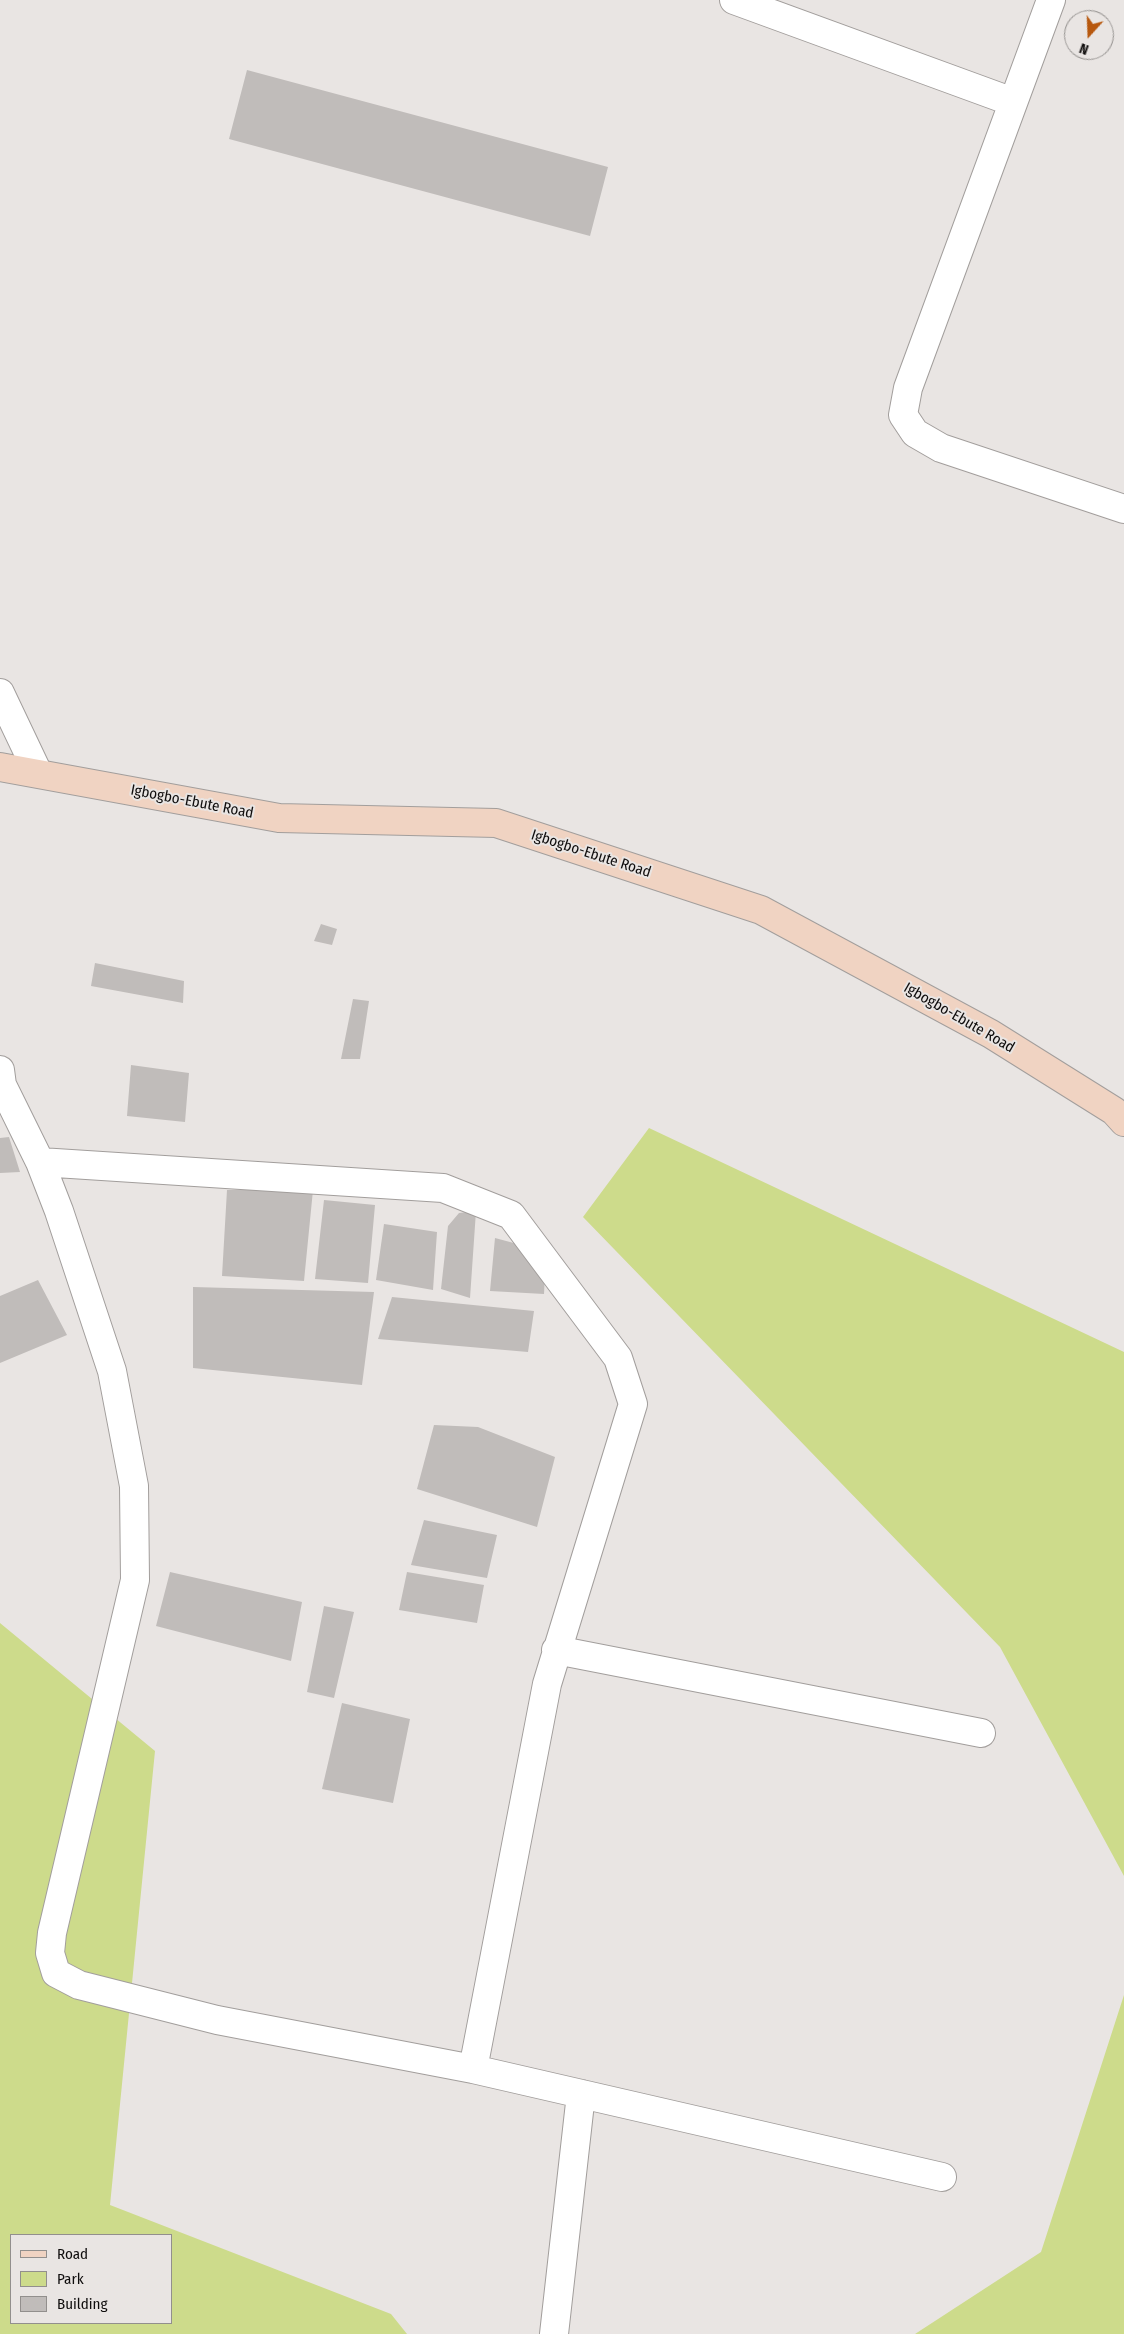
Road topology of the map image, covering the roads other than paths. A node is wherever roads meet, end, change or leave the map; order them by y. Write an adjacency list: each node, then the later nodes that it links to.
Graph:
1 (734, 0): 3 (street)
2 (1052, 0): 3 (street)
3 (1013, 102): 4 (street)
4 (1124, 509)
5 (0, 693): 7 (street)
6 (0, 767): 7 (main road, Igbogbo-Ebute Road)
7 (38, 773): 9 (main road, Igbogbo-Ebute Road)
8 (0, 1070): 10 (street)
9 (1121, 1111)
10 (40, 1162): 11 (street); 13 (street)
11 (556, 1650): 12 (street); 13 (street)
12 (981, 1733)
13 (473, 2069): 14 (street)
14 (581, 2094): 15 (street); 16 (street)
15 (942, 2177)
16 (554, 2334)

